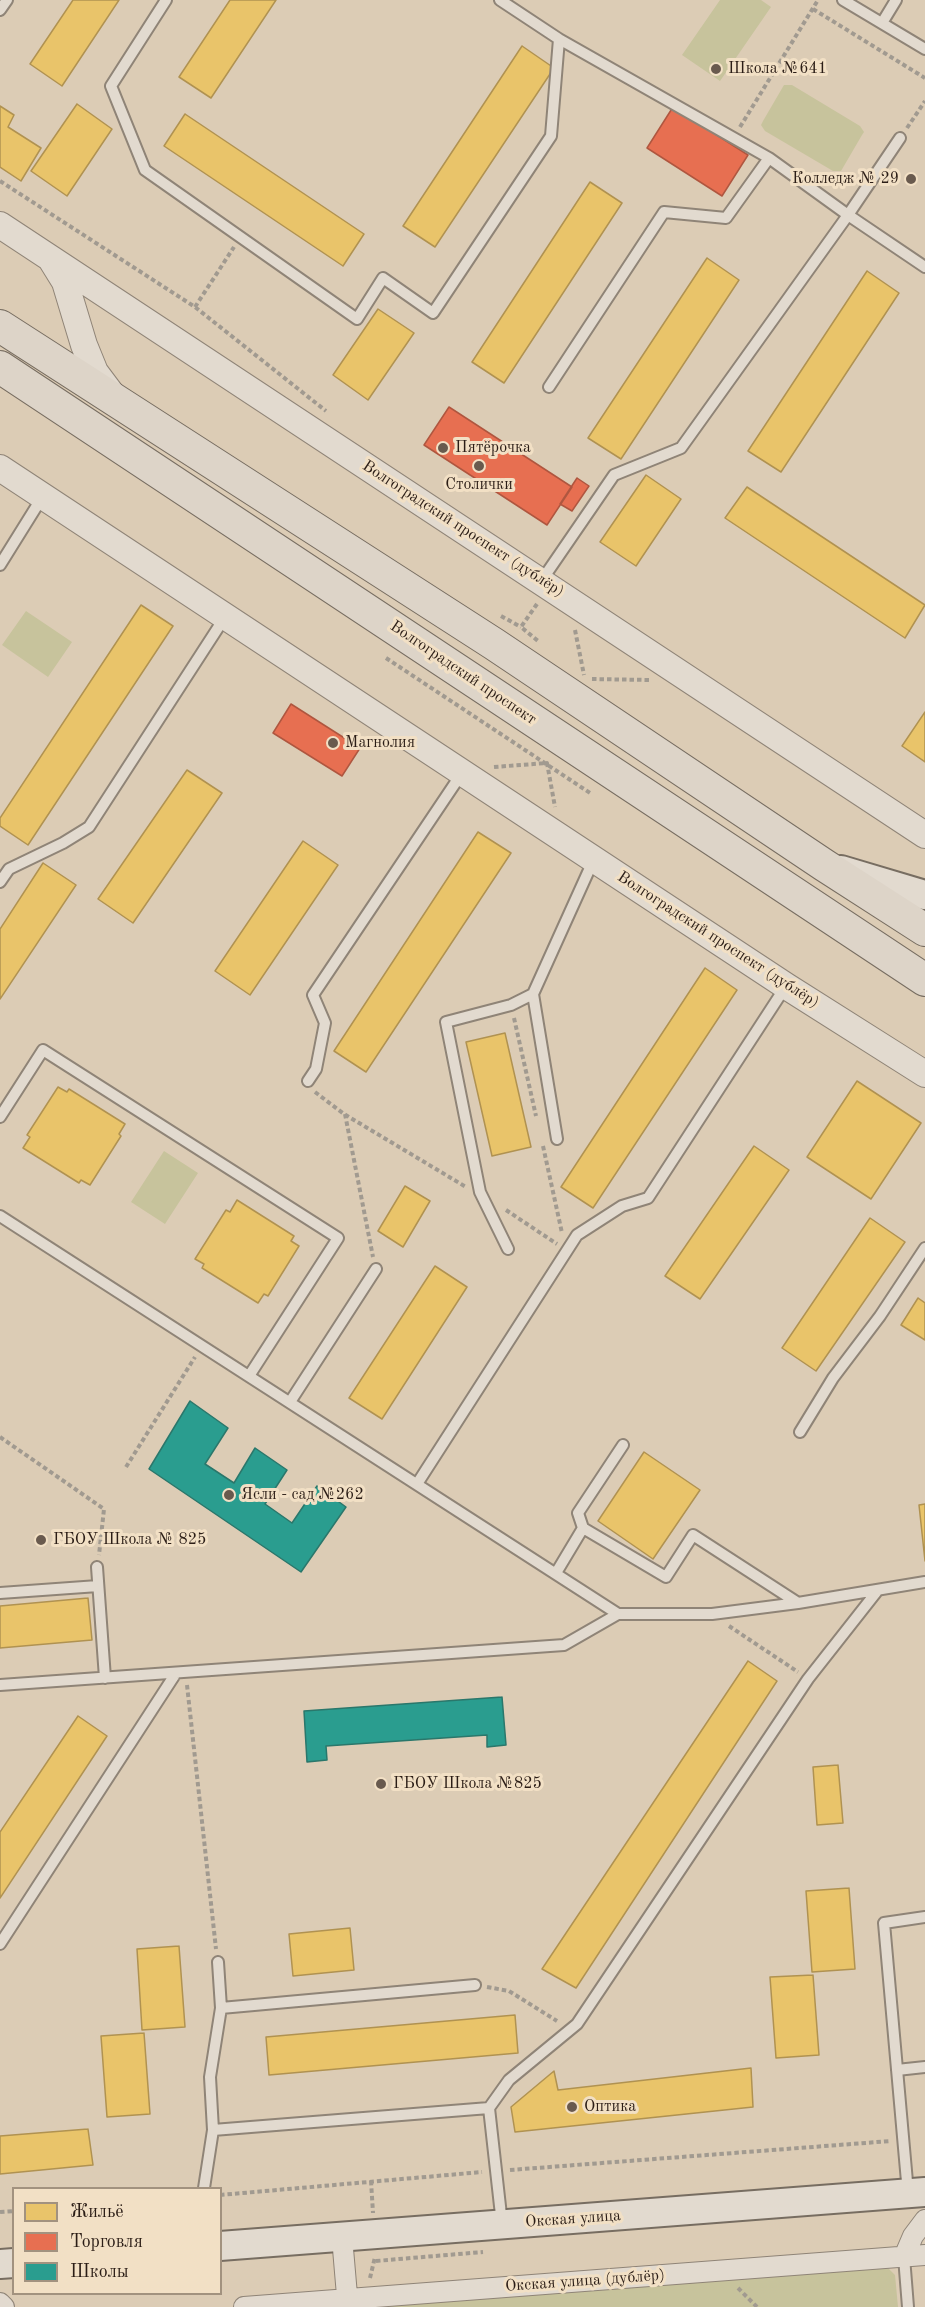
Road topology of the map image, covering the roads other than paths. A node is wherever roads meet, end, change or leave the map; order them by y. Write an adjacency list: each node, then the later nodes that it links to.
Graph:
1 (7, 0): 6 (lane)
2 (166, 0): 8 (lane)
3 (500, 0): 8 (lane)
4 (843, 0): 7 (lane)
5 (896, 0): 7 (lane)
6 (0, 10)
7 (882, 23): 9 (lane)
8 (559, 39): 11 (lane)
9 (925, 49)
10 (900, 138): 12 (lane)
11 (769, 158): 12 (lane); 18 (lane)
12 (848, 215): 15 (lane); 23 (lane)
13 (0, 225): 14 (street, Волгоградский проспект (дублёр))
14 (50, 257): 19 (street); 23 (street, Волгоградский проспект (дублёр))
15 (925, 267)
16 (0, 326): 19 (main road)
17 (0, 367): 32 (main road, Волгоградский проспект)
18 (549, 387)
19 (118, 403): 28 (main road)
20 (0, 468): 21 (street, Волгоградский проспект (дублёр))
21 (43, 496): 22 (lane); 24 (street, Волгоградский проспект (дублёр))
22 (0, 566)
23 (542, 580): 26 (street, Волгоградский проспект (дублёр))
24 (226, 615): 25 (street, Волгоградский проспект (дублёр)); 29 (lane)
25 (473, 770): 27 (street, Волгоградский проспект (дублёр)); 36 (lane)
26 (925, 834)
27 (594, 859): 33 (street, Волгоградский проспект (дублёр)); 34 (lane)
28 (824, 865): 30 (main road); 31 (main road)
29 (0, 882)
30 (925, 895)
31 (925, 930)
32 (924, 979)
33 (786, 986): 35 (street, Волгоградский проспект (дублёр)); 47 (lane)
34 (533, 994): 38 (lane); 41 (lane)
35 (925, 1074)
36 (308, 1081)
37 (0, 1117): 43 (lane)
38 (557, 1139)
39 (0, 1216): 43 (lane)
40 (925, 1248): 45 (lane)
41 (508, 1249)
42 (376, 1269): 44 (lane)
43 (249, 1376): 44 (lane)
44 (290, 1402): 47 (lane)
45 (800, 1432)
46 (623, 1444): 48 (lane)
47 (417, 1484): 50 (lane)
48 (584, 1528): 50 (lane); 55 (lane)
49 (97, 1567): 52 (lane)
50 (556, 1573): 56 (lane)
51 (925, 1582): 53 (lane)
52 (98, 1586): 54 (lane); 58 (lane)
53 (878, 1590): 55 (lane); 67 (lane)
54 (0, 1593)
55 (798, 1603): 56 (lane)
56 (618, 1614): 57 (lane)
57 (181, 1672): 58 (lane); 61 (lane)
58 (105, 1678): 59 (lane)
59 (0, 1685)
60 (925, 1917): 66 (lane)
61 (0, 1944)
62 (218, 1962): 64 (lane)
63 (475, 1985): 64 (lane)
64 (222, 2008): 68 (lane)
65 (925, 2067): 66 (lane)
66 (897, 2070): 70 (lane)
67 (489, 2108): 68 (lane); 72 (lane)
68 (213, 2130): 69 (lane)
69 (204, 2187)
70 (917, 2193): 72 (main road, Окская улица)
71 (925, 2220): 76 (street)
72 (502, 2224): 73 (main road, Окская улица)
73 (342, 2236): 74 (main road, Окская улица); 77 (street)
74 (222, 2246)
75 (925, 2255): 76 (street, Окская улица (дублёр))
76 (903, 2257): 77 (street, Окская улица (дублёр)); 81 (lane)
77 (348, 2303): 80 (street, Окская улица (дублёр))
78 (0, 2304): 79 (street)
79 (4, 2307)
80 (244, 2307)
81 (908, 2307)

